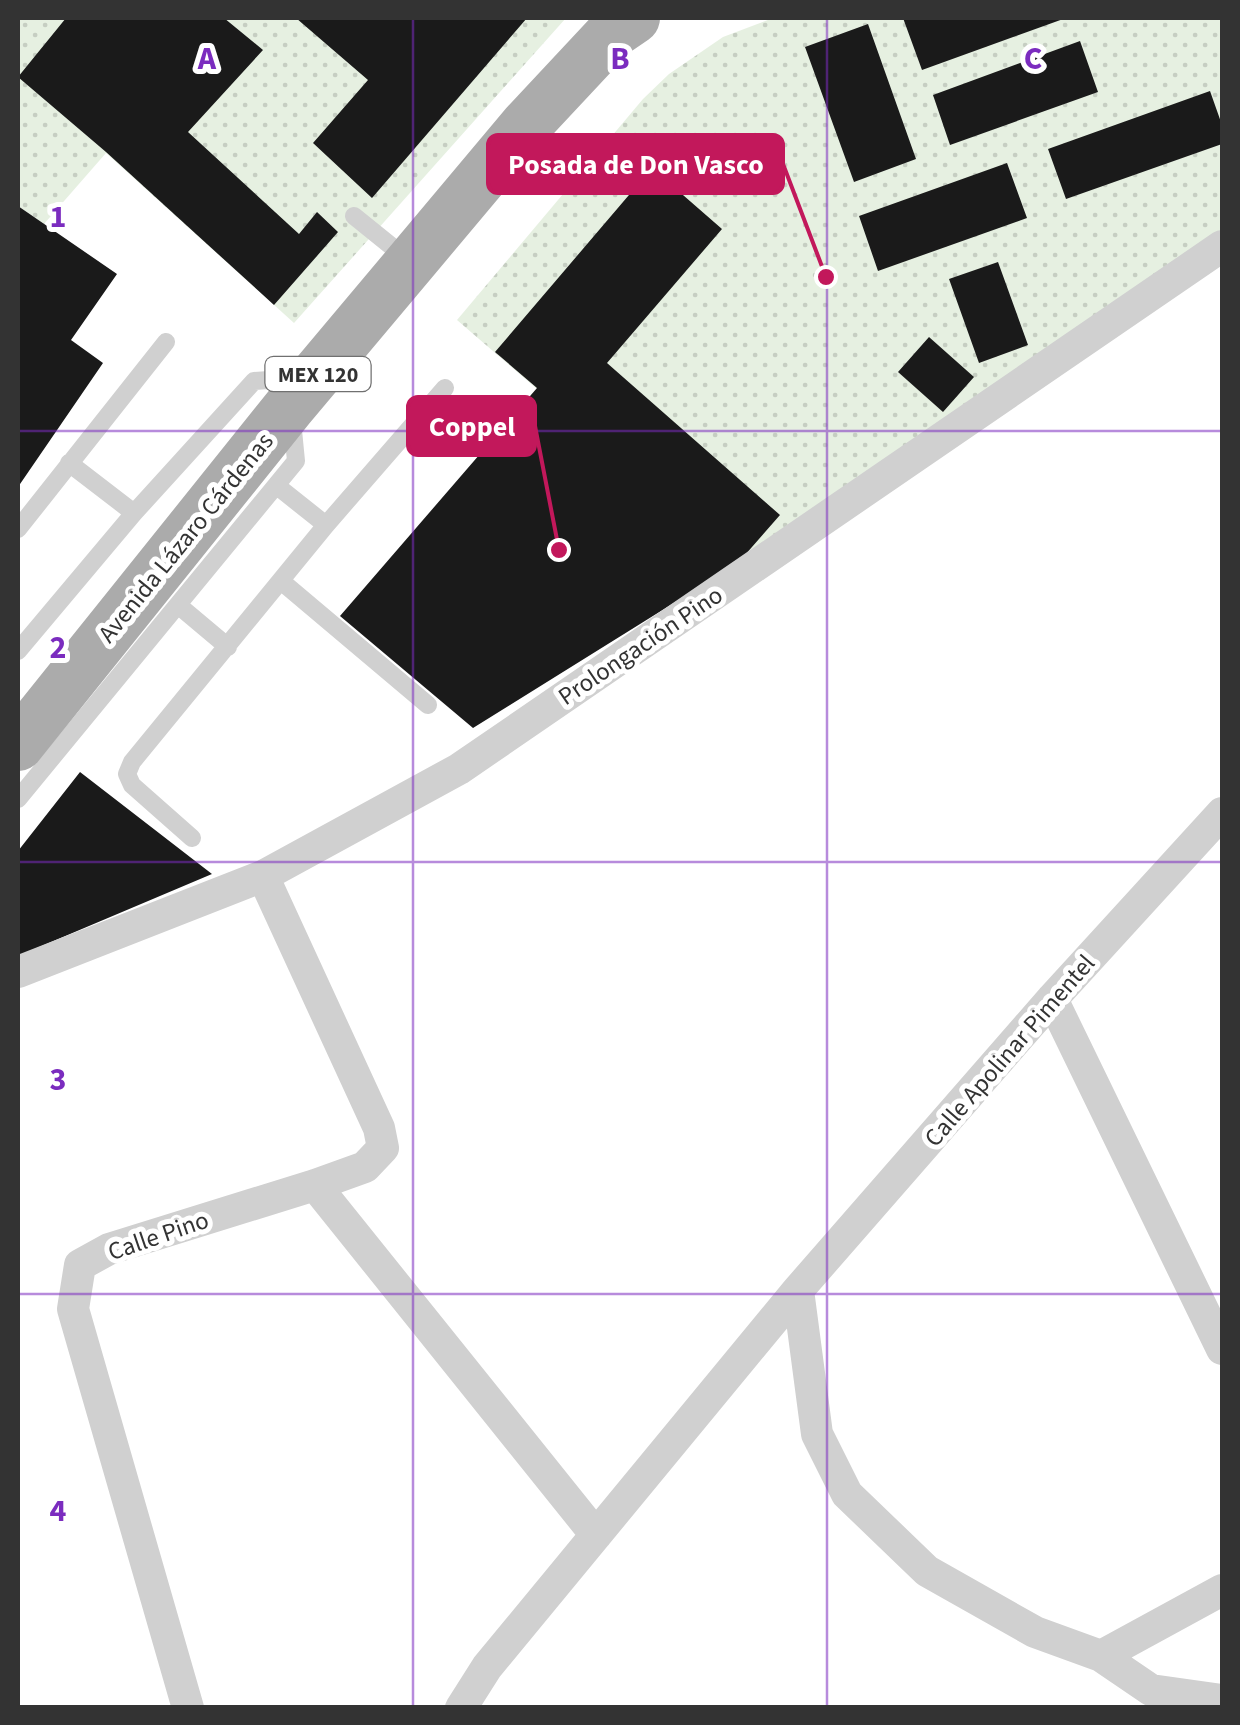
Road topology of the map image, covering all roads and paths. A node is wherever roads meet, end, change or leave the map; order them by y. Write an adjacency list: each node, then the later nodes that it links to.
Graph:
1 (634, 18): 4 (main road, Avenida Lázaro Cárdenas / MEX 120)
2 (354, 216): 4 (lane)
3 (1222, 246): 22 (street, Prolongación Pino)
4 (411, 262): 7 (main road, Avenida Lázaro Cárdenas / MEX 120)
5 (166, 342): 8 (lane)
6 (444, 388): 11 (lane)
7 (303, 392): 9 (lane); 10 (lane); 18 (main road, Avenida Lázaro Cárdenas / MEX 120)
8 (68, 463): 10 (lane); 12 (lane)
9 (277, 486): 11 (lane); 14 (lane)
10 (134, 513): 16 (lane)
11 (326, 525): 13 (lane)
12 (18, 529)
13 (282, 580): 15 (lane); 17 (lane)
14 (178, 605): 15 (lane); 19 (lane)
15 (228, 647): 21 (lane)
16 (18, 651)
17 (428, 705)
18 (18, 745)
19 (18, 799)
20 (1222, 813): 24 (street, Calle Apolinar Pimentel)
21 (192, 838)
22 (262, 876): 23 (street, Prolongación Pino); 25 (street, Calle Pino)
23 (18, 972)
24 (1052, 999): 26 (street, Calle Apolinar Pimentel); 27 (street)
25 (315, 1186): 28 (street); 33 (street, Calle Pino)
26 (798, 1290): 28 (street, Calle Apolinar Pimentel); 30 (street)
27 (1222, 1349)
28 (596, 1535): 31 (street, Calle Apolinar Pimentel)
29 (1222, 1590): 30 (street)
30 (1101, 1656): 32 (street)
31 (486, 1667): 34 (street); 35 (street)
32 (1222, 1700)
33 (188, 1708)
34 (437, 1708)
35 (461, 1708)

